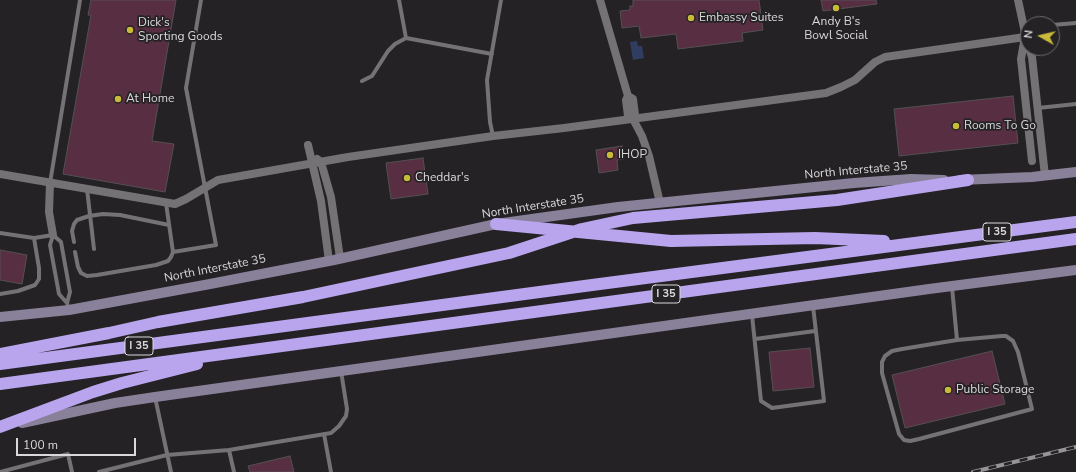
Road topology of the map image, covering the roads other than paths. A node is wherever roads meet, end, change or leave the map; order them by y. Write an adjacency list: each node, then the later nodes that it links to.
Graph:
1 (80, 0): 28 (lane)
2 (201, 0): 29 (lane)
3 (399, 0): 10 (lane)
4 (501, 0): 12 (lane)
5 (600, 0): 18 (street)
6 (1018, 0): 7 (street)
7 (1022, 16)
8 (1076, 23): 9 (lane)
9 (1060, 24)
10 (406, 38): 12 (lane); 15 (lane)
11 (1020, 40): 18 (street)
12 (492, 54): 19 (lane)
13 (1022, 56): 22 (street)
14 (1032, 56): 17 (street)
15 (362, 81)
16 (1076, 104): 17 (lane)
17 (1038, 108): 26 (street)
18 (633, 119): 19 (street); 32 (street)
19 (493, 136): 23 (street)
20 (308, 146): 21 (street)
21 (311, 160): 23 (street); 29 (street); 47 (street)
22 (1032, 161)
23 (321, 162): 46 (street)
24 (1076, 172): 26 (main road, North Interstate 35)
25 (0, 174): 28 (street)
26 (1045, 176): 27 (main road, North Interstate 35)
27 (968, 180): 32 (main road, North Interstate 35); 59 (highway)
28 (50, 183): 30 (street); 38 (street)
29 (205, 188): 31 (street); 45 (lane)
30 (86, 189): 31 (street); 33 (lane)
31 (166, 202): 36 (lane)
32 (660, 204): 35 (main road, North Interstate 35)
33 (90, 216): 36 (lane); 41 (lane); 43 (lane)
34 (1076, 222): 42 (highway, I 35)
35 (496, 224): 42 (highway); 46 (main road, North Interstate 35)
36 (169, 225): 45 (lane)
37 (0, 233): 39 (lane)
38 (53, 235): 39 (lane); 52 (lane); 52 (lane)
39 (34, 238): 50 (lane)
40 (1076, 239): 58 (highway, I 35)
41 (74, 242)
42 (918, 243): 60 (highway, I 35)
43 (94, 249)
44 (75, 252): 45 (lane)
45 (173, 252)
46 (340, 258): 47 (main road, North Interstate 35)
47 (329, 261): 52 (main road, North Interstate 35)
48 (1076, 270): 49 (main road)
49 (952, 286): 51 (main road); 57 (lane)
50 (0, 294)
51 (813, 306): 53 (main road); 55 (lane)
52 (68, 307): 54 (main road, North Interstate 35)
53 (752, 314): 56 (lane); 61 (main road)
54 (0, 317)
55 (815, 331): 56 (lane); 56 (lane)
56 (755, 339)
57 (957, 340): 57 (lane)
58 (255, 350): 62 (highway, I 35); 64 (highway)
59 (0, 354)
60 (0, 364)
61 (341, 371): 63 (main road); 65 (lane)
62 (0, 384)
63 (155, 397): 64 (main road); 67 (lane)
64 (0, 427)
65 (324, 434): 66 (lane); 73 (lane)
66 (229, 450): 67 (lane); 72 (lane)
67 (167, 455): 70 (lane); 71 (lane)
68 (0, 472): 69 (lane)
69 (72, 472)
70 (99, 472)
71 (171, 472)
72 (234, 472)
73 (331, 472)

